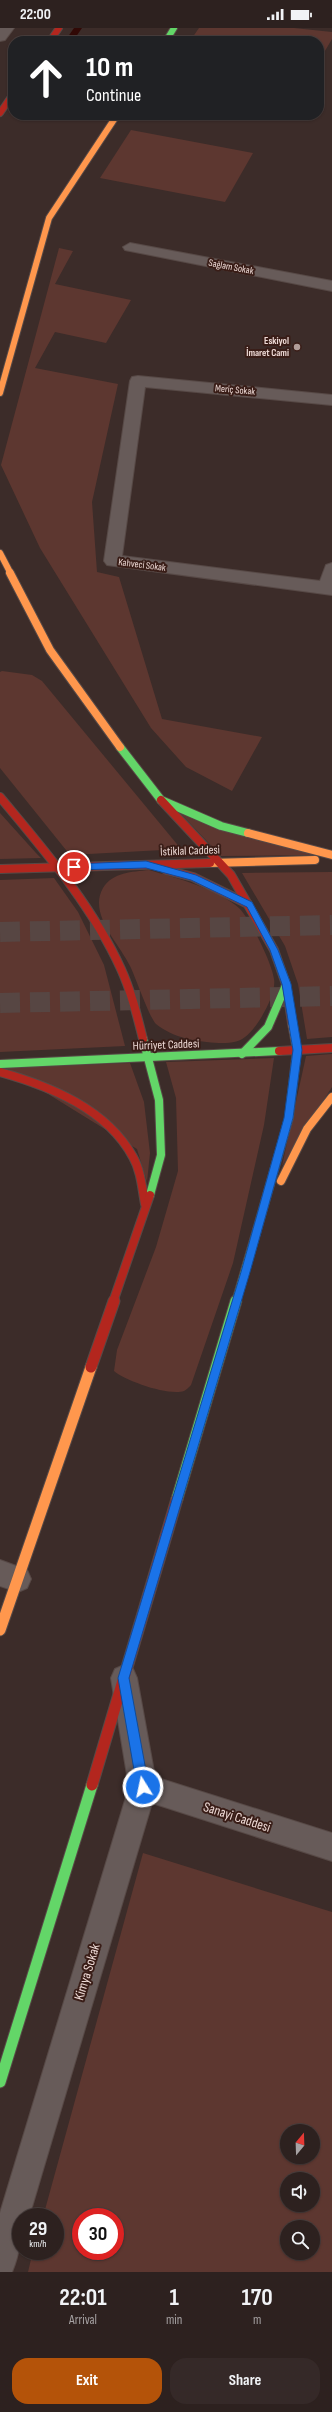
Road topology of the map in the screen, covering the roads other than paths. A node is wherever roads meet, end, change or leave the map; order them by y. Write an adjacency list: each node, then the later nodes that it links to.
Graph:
1 (7, 28): 2 (street)
2 (0, 37)
3 (8, 101): 4 (main road)
4 (0, 113)
5 (114, 120): 9 (main road)
6 (130, 247): 7 (street, Sağlam Sokak)
7 (332, 286)
8 (138, 381): 10 (street, Meriç Sokak); 13 (street, Kahveci Sokak)
9 (0, 393)
10 (332, 400)
11 (0, 553): 15 (main road)
12 (332, 569): 13 (street)
13 (329, 589)
14 (0, 797): 21 (main road)
15 (161, 800): 16 (main road); 18 (main road)
16 (332, 855)
17 (332, 860): 18 (main road, İstiklal Caddesi)
18 (217, 862): 19 (main road, İstiklal Caddesi); 25 (main road)
19 (146, 864): 20 (main road, İstiklal Caddesi); 25 (main road)
20 (126, 865): 21 (main road, İstiklal Caddesi); 23 (main road)
21 (58, 867): 22 (main road, İstiklal Caddesi); 26 (main road)
22 (0, 869)
23 (95, 877)
24 (87, 888): 26 (main road)
25 (250, 905): 27 (main road)
26 (85, 907): 28 (main road)
27 (286, 984): 32 (main road); 33 (main road)
28 (135, 1011): 29 (main road); 35 (main road)
29 (152, 1036)
30 (169, 1046): 34 (main road)
31 (332, 1048): 32 (main road, Hürriyet Caddesi)
32 (297, 1050): 33 (main road, Hürriyet Caddesi); 40 (main road)
33 (242, 1054): 34 (main road, Hürriyet Caddesi)
34 (196, 1055): 35 (main road, Hürriyet Caddesi)
35 (148, 1058): 36 (main road, Hürriyet Caddesi); 39 (main road)
36 (0, 1064)
37 (0, 1072): 39 (main road)
38 (332, 1097): 40 (main road)
39 (146, 1208): 41 (main road)
40 (257, 1229): 43 (main road)
41 (9, 1576): 42 (main road)
42 (0, 1630)
43 (124, 1678): 44 (street, Kimya Sokak); 46 (main road)
44 (143, 1787): 45 (street, Sanayi Caddesi); 47 (street, Kimya Sokak)
45 (332, 1847)
46 (0, 2082)
47 (0, 2264)

